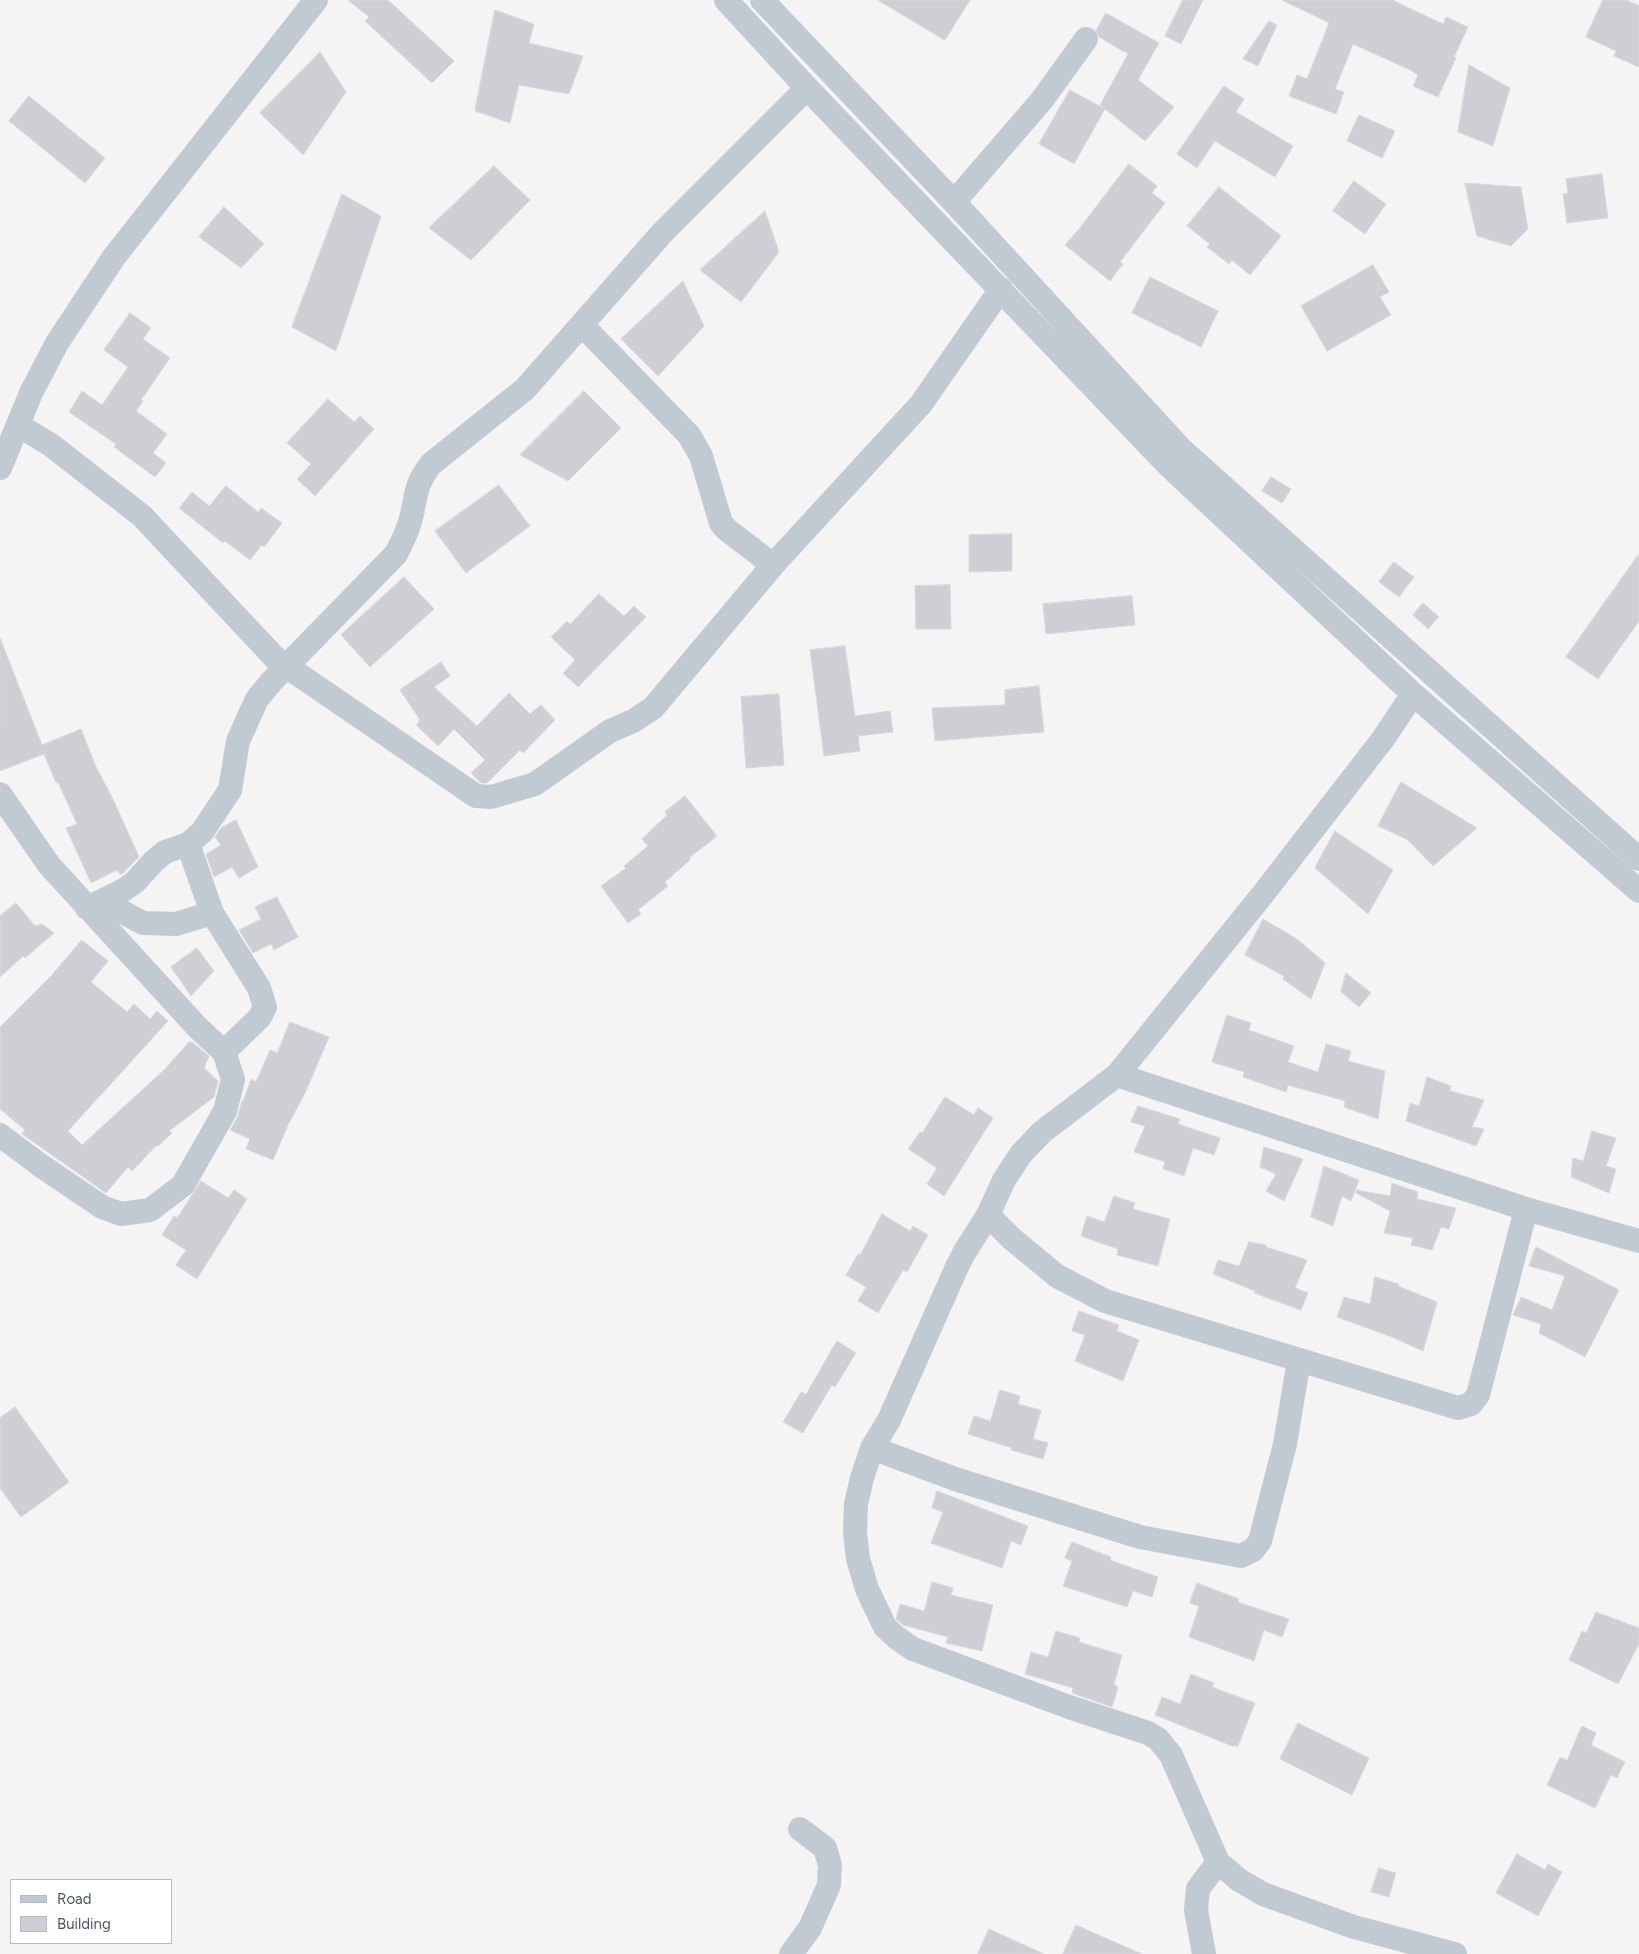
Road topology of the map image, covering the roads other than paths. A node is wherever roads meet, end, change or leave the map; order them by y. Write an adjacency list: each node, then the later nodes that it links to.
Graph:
1 (316, 0): 9 (street)
2 (726, 0): 5 (street)
3 (762, 0): 6 (street)
4 (1086, 40): 6 (street)
5 (807, 88): 7 (street); 8 (street)
6 (954, 202): 10 (street)
7 (1000, 288): 10 (street); 12 (street)
8 (582, 325): 12 (street); 13 (street)
9 (18, 425): 11 (street); 13 (street)
10 (1175, 457): 14 (street); 17 (street)
11 (0, 468)
12 (773, 565): 13 (street)
13 (287, 666): 16 (street)
14 (1413, 694): 18 (street); 22 (street)
15 (0, 794): 19 (street)
16 (188, 844): 19 (street); 20 (street)
17 (1639, 859)
18 (1635, 878)
19 (95, 905): 20 (street); 21 (street)
20 (212, 913): 21 (street)
21 (224, 1052): 23 (street)
22 (1117, 1076): 24 (street); 25 (street)
23 (0, 1135)
24 (1526, 1209): 26 (street); 27 (street)
25 (988, 1215): 27 (street); 28 (street)
26 (1639, 1241)
27 (1299, 1360): 28 (street)
28 (872, 1448): 30 (street)
29 (800, 1829): 31 (street)
30 (1218, 1862): 32 (street); 33 (street)
31 (791, 1954)
32 (1204, 1954)
33 (1456, 1954)

